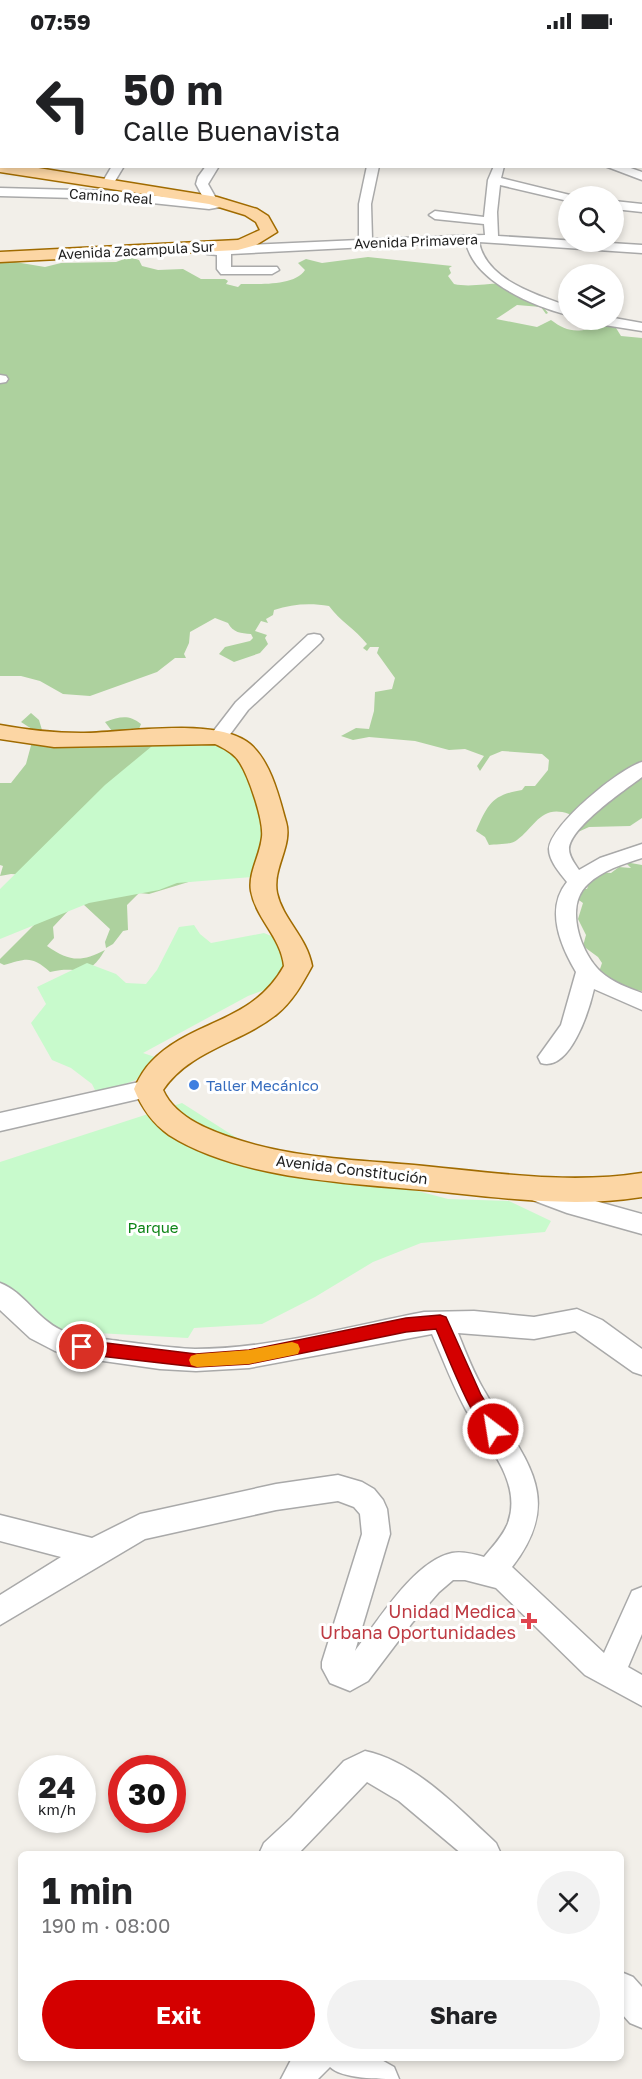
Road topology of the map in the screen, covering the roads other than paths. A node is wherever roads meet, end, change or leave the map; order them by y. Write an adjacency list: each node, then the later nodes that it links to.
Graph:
1 (10, 168): 9 (main road)
2 (117, 168): 9 (street)
3 (211, 168): 12 (street)
4 (372, 168): 20 (street)
5 (499, 168): 8 (street)
6 (616, 168): 7 (street)
7 (642, 176)
8 (494, 180): 11 (street); 16 (street)
9 (108, 183): 12 (main road)
10 (0, 192): 12 (street, Camino Real)
11 (558, 195)
12 (216, 201): 19 (main road)
13 (624, 206): 14 (street)
14 (642, 208)
15 (435, 215): 16 (street)
16 (490, 221): 18 (street)
17 (472, 238): 18 (street, Avenida Primavera); 20 (street, Avenida Primavera); 26 (street)
18 (492, 238): 22 (street, Avenida Primavera)
19 (271, 240): 20 (street, Avenida Primavera); 21 (main road, Avenida Zacampula Sur); 23 (street, Avenida Primavera)
20 (366, 242)
21 (190, 247): 23 (street, Avenida Primavera); 24 (main road, Avenida Zacampula Sur)
22 (642, 249)
23 (224, 250): 25 (street)
24 (0, 257)
25 (272, 270)
26 (558, 307)
27 (624, 324): 28 (street)
28 (642, 327)
29 (315, 639): 31 (street)
30 (0, 732): 31 (main road)
31 (218, 737): 38 (main road)
32 (642, 768): 34 (street)
33 (642, 851): 34 (street)
34 (577, 880): 35 (street)
35 (586, 971): 36 (street); 37 (street)
36 (642, 1002)
37 (549, 1057)
38 (148, 1089): 39 (street); 41 (main road, Avenida Constitución)
39 (0, 1122)
40 (642, 1185): 41 (main road, Avenida Constitución)
41 (525, 1186): 42 (street)
42 (642, 1224)
43 (0, 1294): 44 (street)
44 (440, 1322): 45 (street); 48 (street)
45 (642, 1364)
46 (0, 1528): 47 (street)
47 (94, 1552): 48 (street); 50 (street)
48 (490, 1572): 51 (street)
49 (642, 1601): 51 (street)
50 (0, 1611)
51 (610, 1674): 52 (street)
52 (642, 1691)
53 (278, 1851): 54 (street)
54 (481, 1851)
55 (624, 1992): 56 (street)
56 (642, 2011)
57 (312, 2061): 59 (street)
58 (350, 2061): 60 (street)
59 (298, 2079)
60 (382, 2079)

